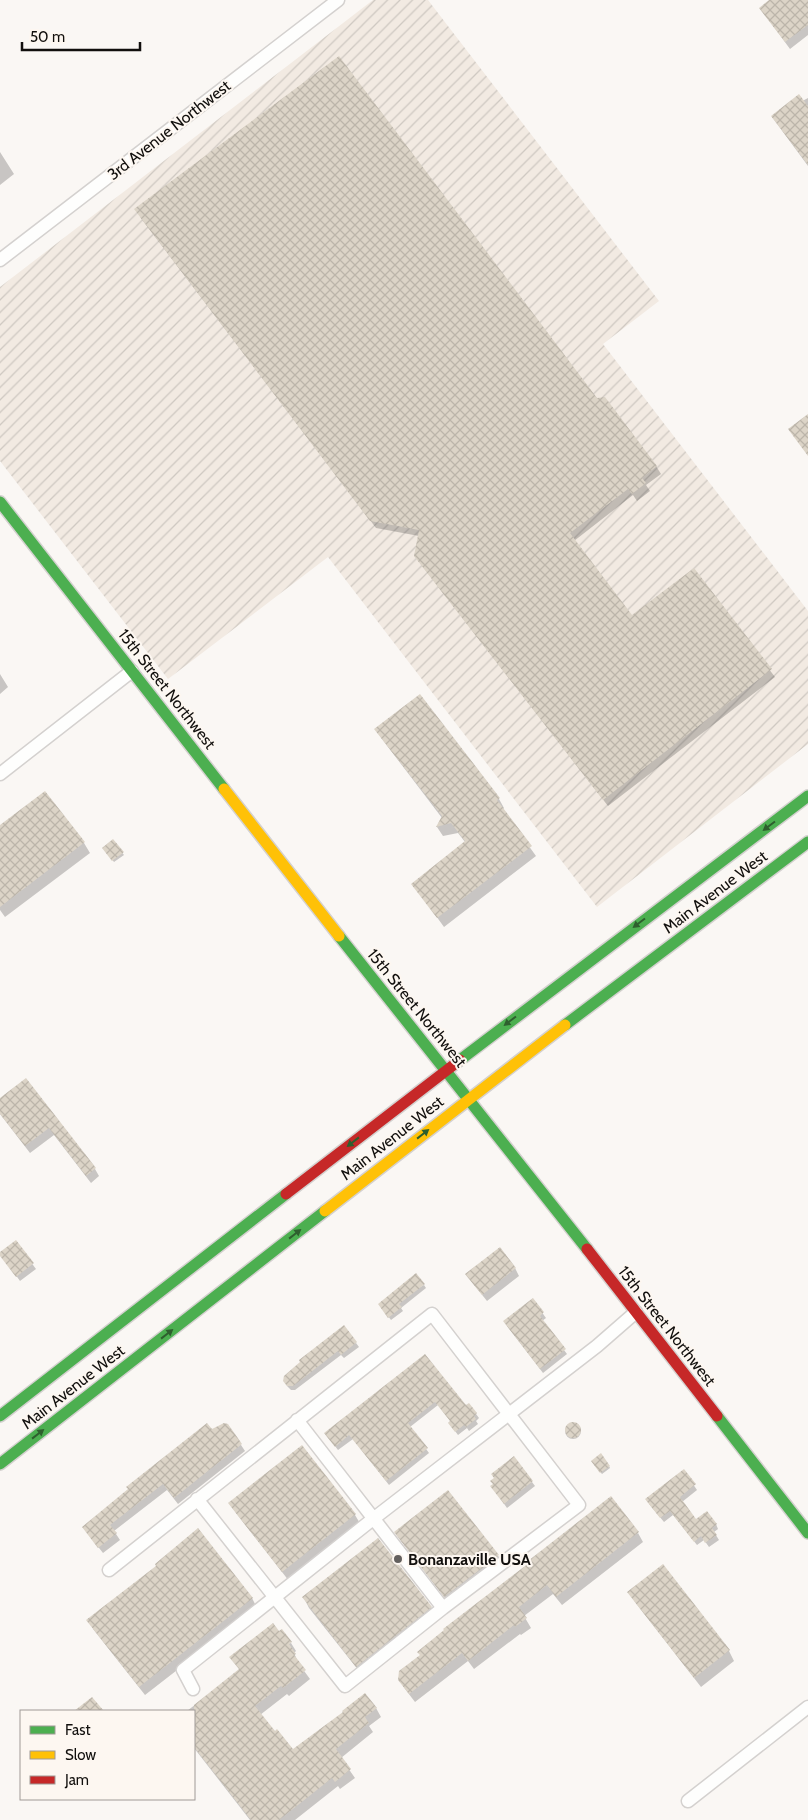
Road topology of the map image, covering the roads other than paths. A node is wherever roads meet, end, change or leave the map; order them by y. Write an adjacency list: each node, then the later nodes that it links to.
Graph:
1 (338, 0): 2 (street, 3rd Avenue Northwest)
2 (0, 260)
3 (0, 502): 4 (main road, 15th Street Northwest)
4 (132, 671): 5 (street); 8 (main road, 15th Street Northwest)
5 (0, 774)
6 (808, 796): 8 (main road, Main Avenue West, one-way to 8)
7 (808, 842): 9 (main road, Main Avenue West)
8 (446, 1070): 9 (main road, 15th Street Northwest); 12 (main road, Main Avenue West, one-way to 12)
9 (468, 1099): 10 (main road, 15th Street Northwest); 14 (main road, Main Avenue West, one-way to 9)
10 (636, 1312): 11 (street); 17 (main road, 15th Street Northwest)
11 (509, 1414): 13 (street); 16 (street); 20 (street)
12 (0, 1416)
13 (297, 1420): 15 (street); 16 (street)
14 (0, 1464)
15 (197, 1499): 18 (street); 19 (street)
16 (373, 1519): 19 (street); 20 (street)
17 (808, 1533)
18 (109, 1570)
19 (275, 1598): 20 (street); 21 (street)
20 (443, 1608)
21 (193, 1689)
22 (808, 1707): 23 (street)
23 (688, 1801)

